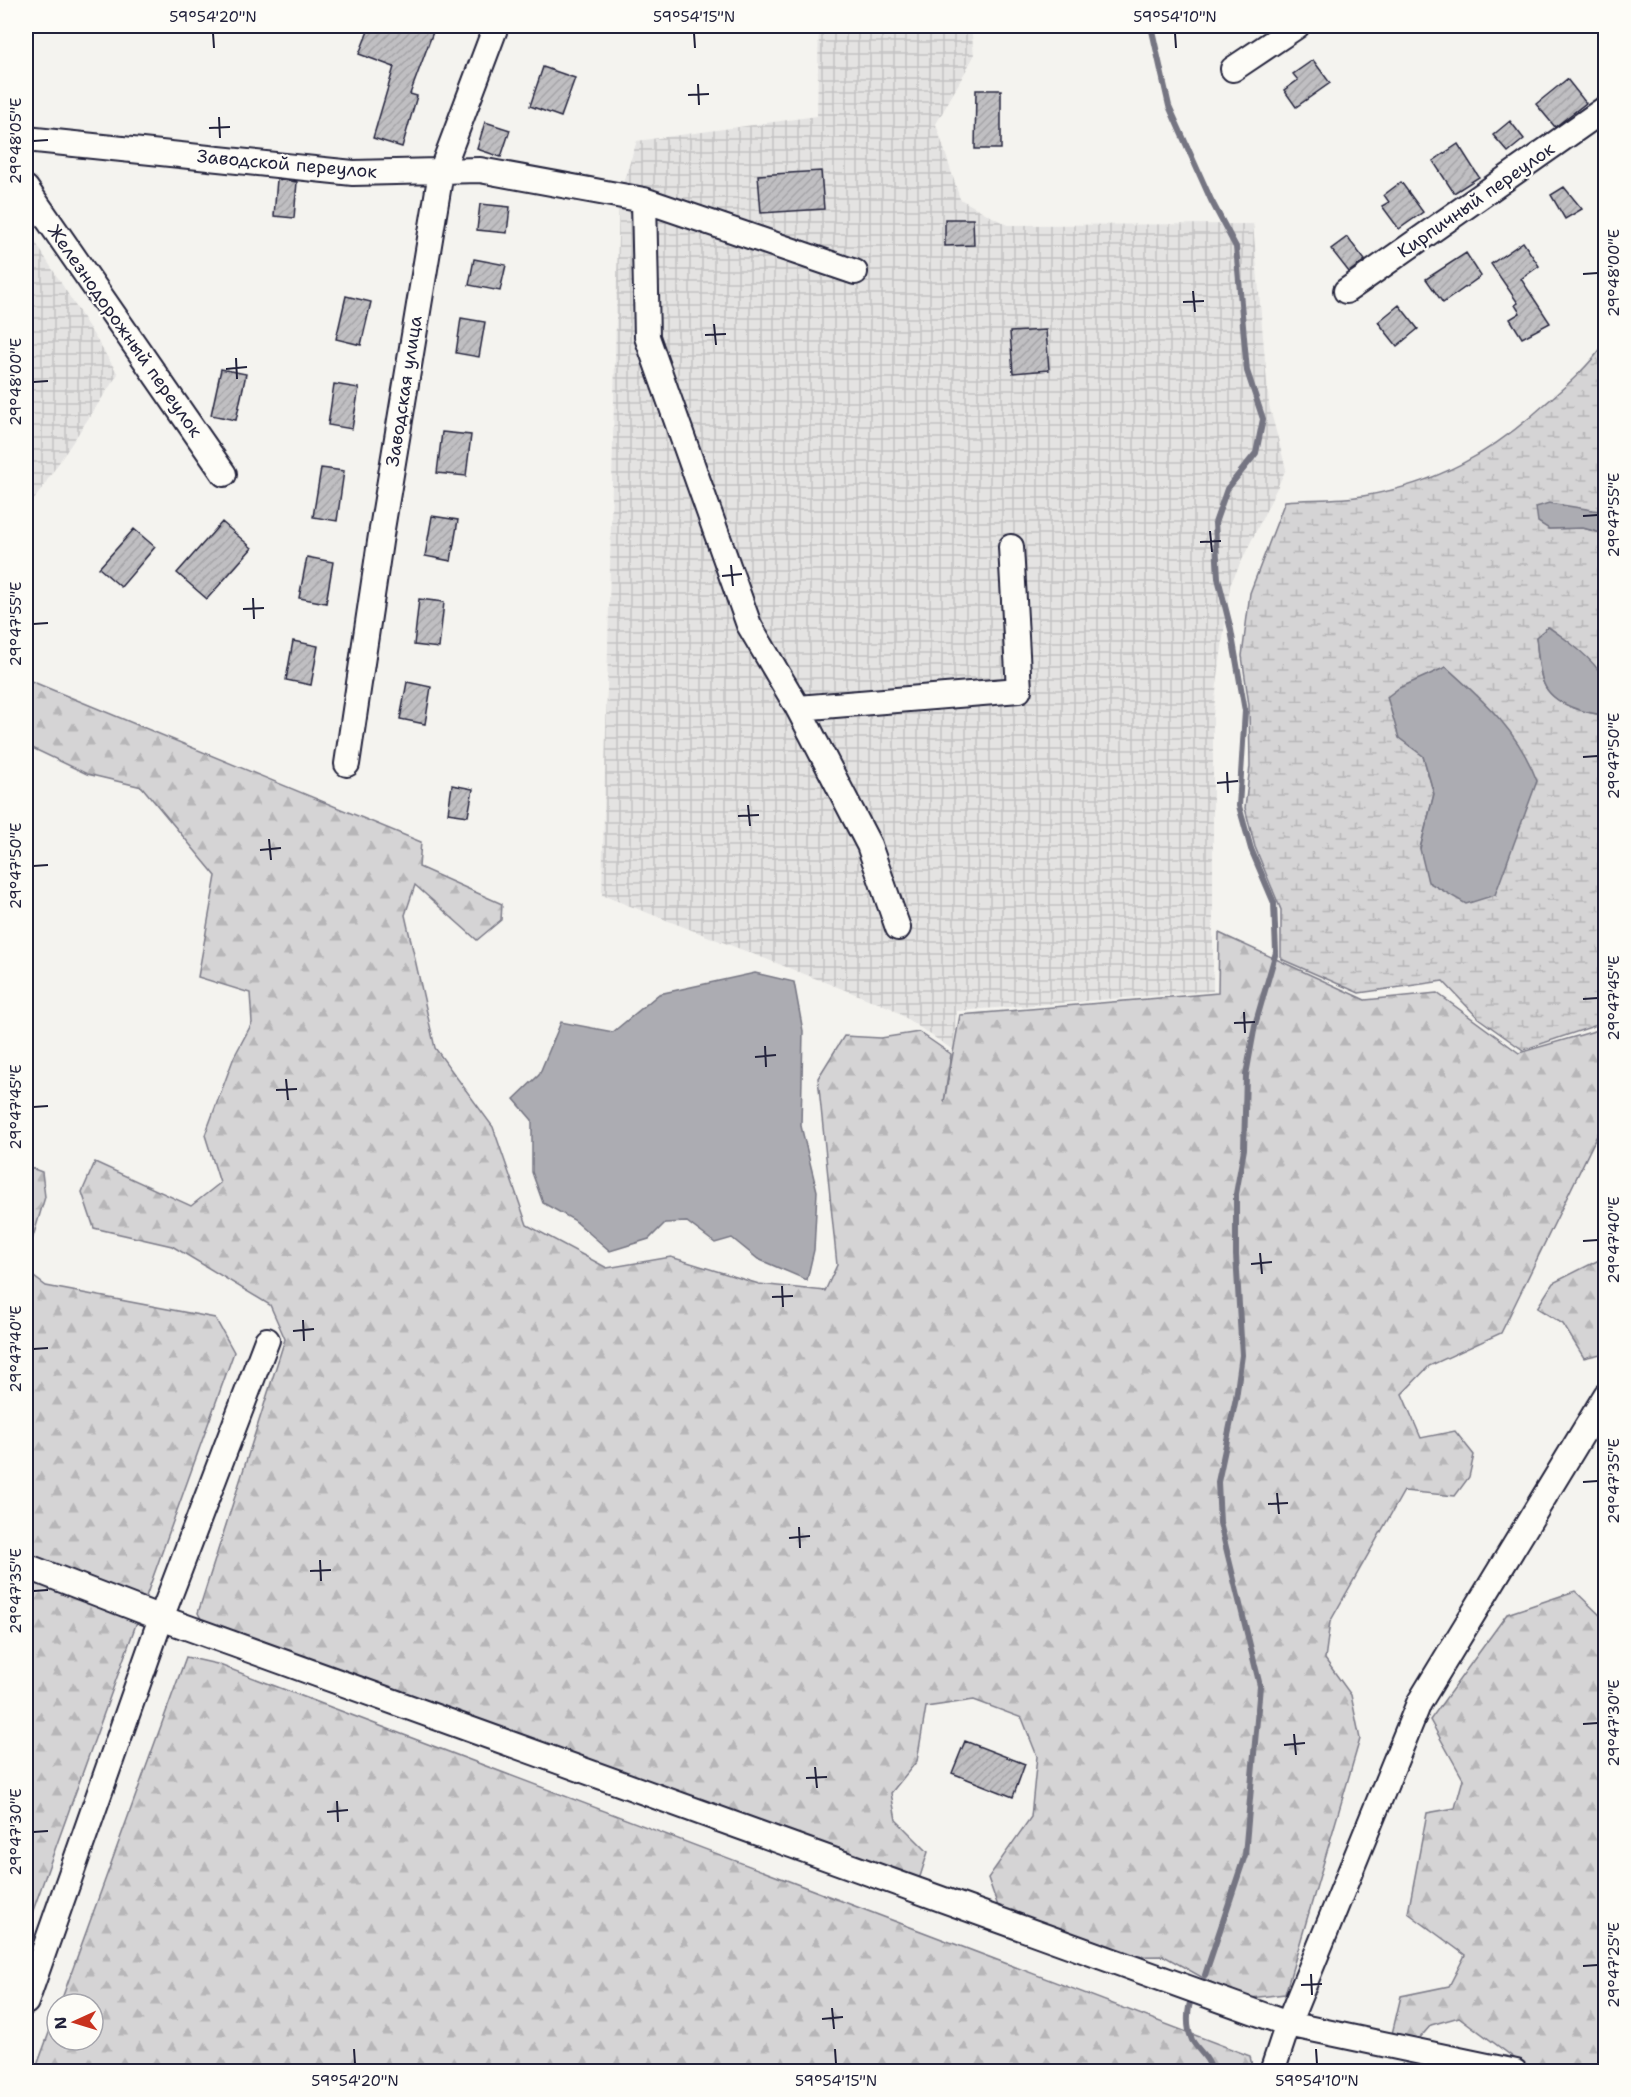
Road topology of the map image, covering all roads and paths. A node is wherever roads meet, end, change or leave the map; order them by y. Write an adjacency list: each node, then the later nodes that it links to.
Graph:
1 (496, 26): 6 (street, Заводская улица)
2 (1297, 26): 3 (street)
3 (1233, 69)
4 (1605, 108): 10 (street, Кирпичный переулок)
5 (26, 139): 6 (street, Заводской переулок)
6 (441, 172): 8 (street, Заводской переулок); 14 (street, Заводская улица)
7 (26, 188): 11 (street, Железнодорожный переулок)
8 (644, 200): 9 (street, Заводской переулок); 13 (street)
9 (855, 272)
10 (1346, 291)
11 (224, 474)
12 (1011, 547): 13 (street)
13 (798, 708): 15 (street)
14 (347, 764)
15 (898, 928)
16 (267, 1340): 19 (street)
17 (1605, 1395): 21 (street)
18 (26, 1566): 19 (street)
19 (160, 1618): 20 (street); 21 (street)
20 (26, 2002)
21 (1288, 2024): 22 (street); 23 (street)
22 (1272, 2072)
23 (1516, 2072)

